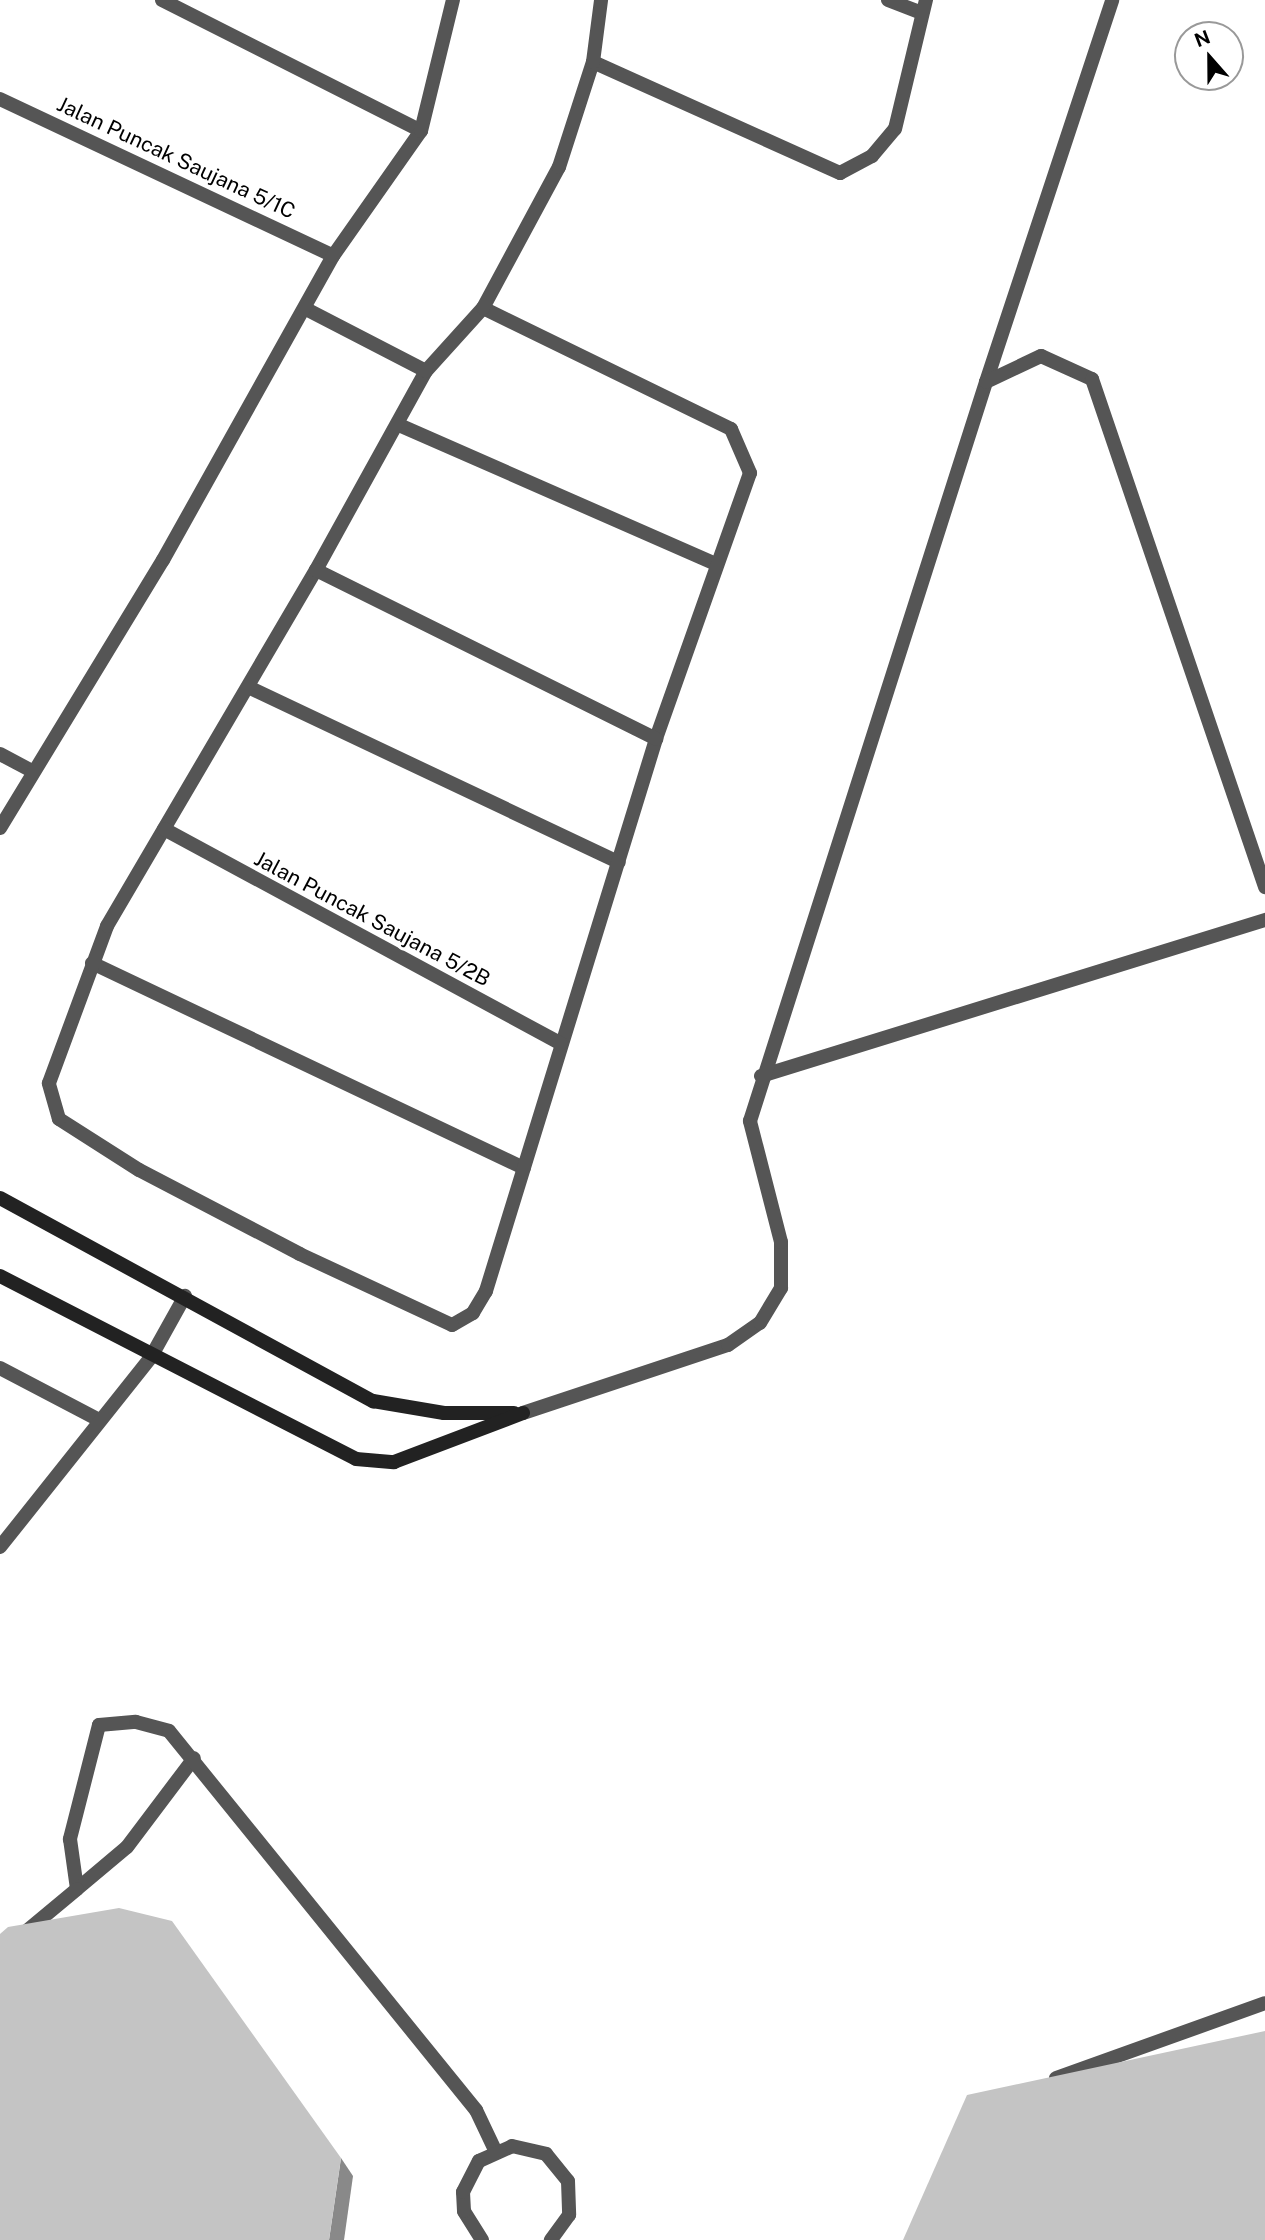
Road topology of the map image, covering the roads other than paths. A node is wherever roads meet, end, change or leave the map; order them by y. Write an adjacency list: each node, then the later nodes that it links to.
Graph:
1 (162, 0): 9 (street)
2 (453, 0): 9 (street)
3 (601, 0): 7 (street)
4 (888, 0): 6 (street)
5 (1112, 0): 14 (street)
6 (924, 7): 7 (street)
7 (593, 62): 11 (street)
8 (0, 99): 10 (street, Jalan Puncak Saujana 5/1C)
9 (422, 131): 10 (street)
10 (333, 256): 12 (street)
11 (483, 308): 13 (street); 16 (street)
12 (306, 309): 13 (street); 21 (street)
13 (426, 371): 15 (street)
14 (986, 382): 25 (street); 29 (street)
15 (399, 425): 16 (street); 17 (street)
16 (715, 564): 19 (street)
17 (316, 570): 18 (street); 19 (street)
18 (248, 687): 23 (street); 24 (street)
19 (656, 739): 24 (street)
20 (0, 754): 21 (street)
21 (32, 771): 22 (street)
22 (0, 828)
23 (164, 829): 27 (street); 28 (street, Jalan Puncak Saujana 5/2B)
24 (618, 862): 28 (street)
25 (1265, 887)
26 (1265, 920): 29 (street)
27 (92, 963): 30 (street); 30 (street)
28 (561, 1044): 30 (street)
29 (761, 1076): 36 (street)
30 (524, 1168)
31 (0, 1198): 33 (street)
32 (0, 1276): 34 (street)
33 (186, 1296): 34 (street); 36 (street)
34 (151, 1357): 36 (street); 37 (street)
35 (0, 1368): 37 (street)
36 (523, 1413)
37 (99, 1420): 38 (street)
38 (2, 1542)
39 (194, 1758): 40 (street); 40 (street); 44 (street)
40 (77, 1889): 41 (street)
41 (0, 1953)
42 (1265, 2003): 43 (street)
43 (1038, 2085)
44 (495, 2150): 45 (street); 46 (street)
45 (478, 2238)
46 (553, 2239)

